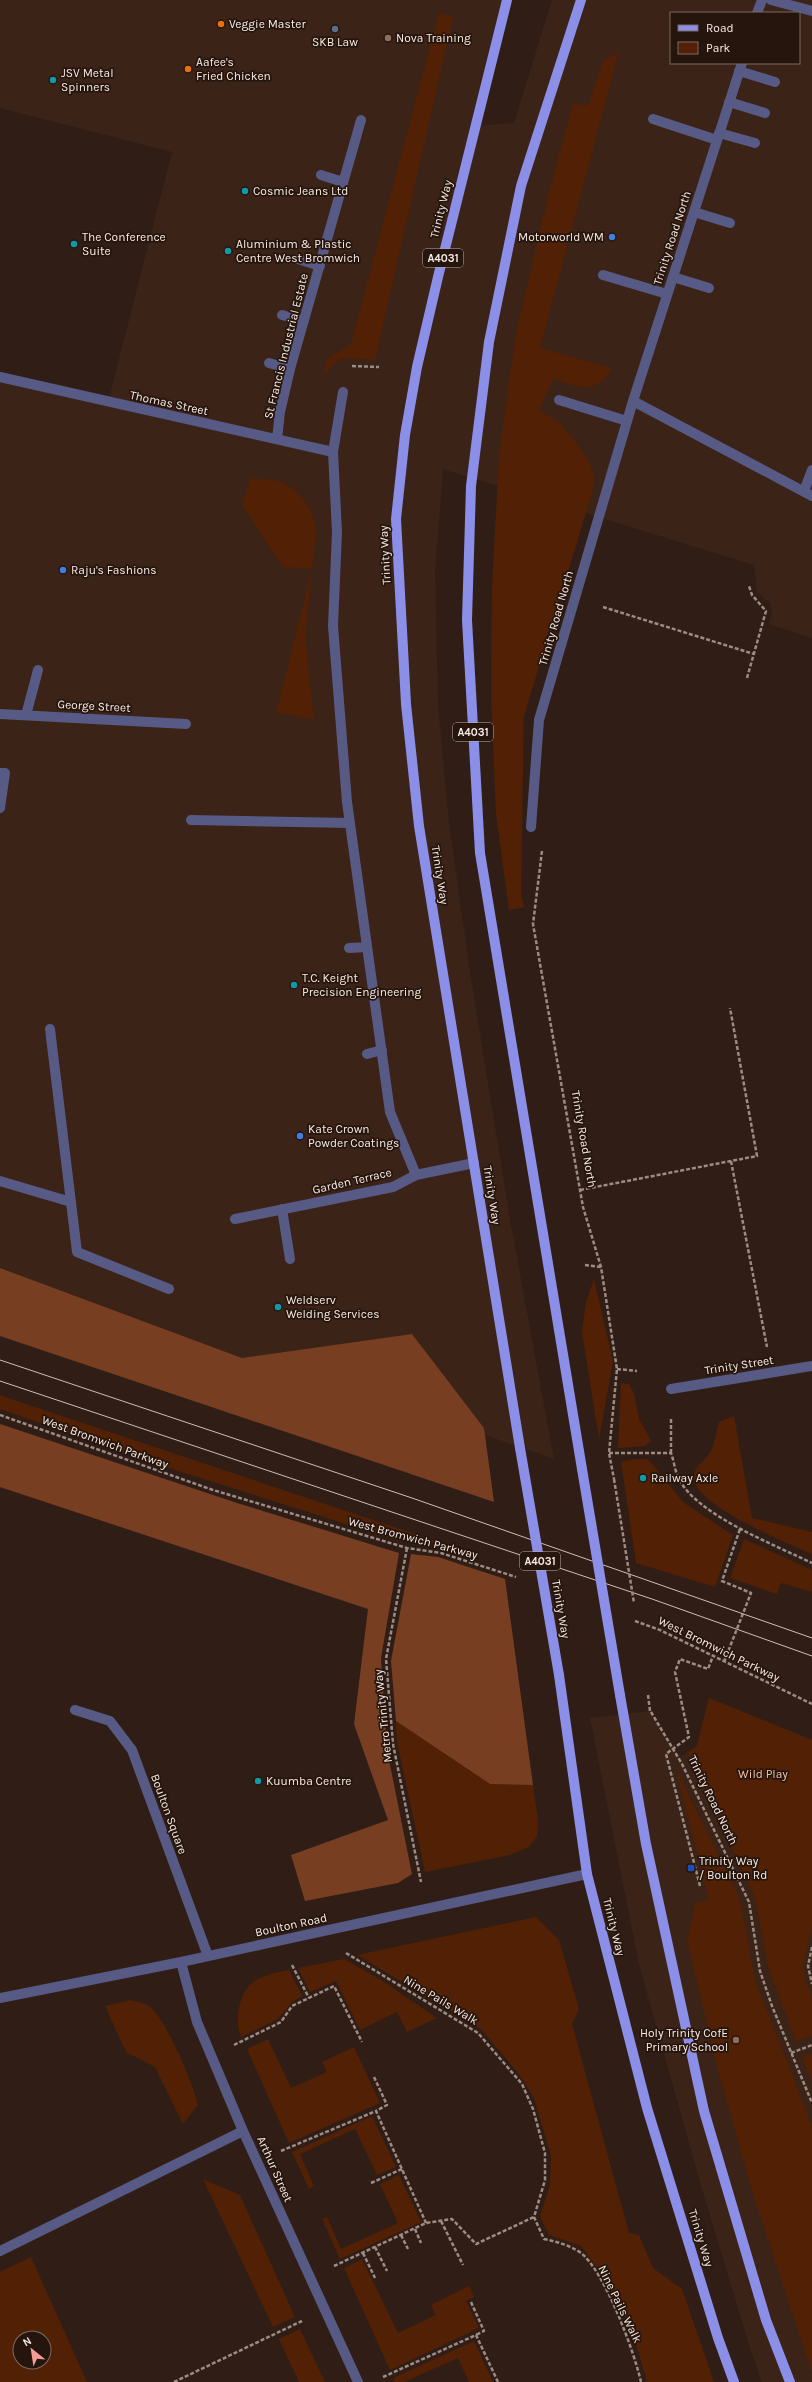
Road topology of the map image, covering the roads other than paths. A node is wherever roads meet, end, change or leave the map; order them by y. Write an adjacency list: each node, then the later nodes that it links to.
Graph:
1 (507, 0): 52 (main road, Trinity Way / A4031)
2 (581, 0): 71 (main road, A4031, bridge)
3 (762, 0): 6 (street)
4 (770, 0): 5 (street)
5 (812, 11)
6 (757, 12)
7 (740, 67): 8 (street); 9 (street, Trinity Road North)
8 (775, 82)
9 (729, 102): 10 (street); 13 (street, Trinity Road North)
10 (765, 113)
11 (653, 119): 13 (street)
12 (361, 120): 16 (street, St Francis Industrial Estate)
13 (718, 136): 14 (street); 17 (street, Trinity Road North)
14 (755, 143)
15 (322, 175): 16 (street)
16 (343, 182): 20 (street, St Francis Industrial Estate)
17 (694, 212): 18 (street); 22 (street, Trinity Road North)
18 (730, 223)
19 (298, 259): 20 (street)
20 (320, 266): 26 (street, St Francis Industrial Estate)
21 (603, 276): 24 (street)
22 (673, 277): 23 (street); 24 (street, Trinity Road North)
23 (709, 288)
24 (667, 294): 32 (street, Trinity Road North)
25 (282, 315): 26 (street)
26 (304, 321): 28 (street, St Francis Industrial Estate)
27 (268, 363): 28 (street)
28 (290, 369): 34 (street, St Francis Industrial Estate)
29 (0, 377): 34 (street, Thomas Street)
30 (343, 392): 35 (street)
31 (559, 400): 33 (street)
32 (633, 401): 33 (street, Trinity Road North); 37 (street)
33 (627, 421): 46 (street, Trinity Road North)
34 (277, 439): 35 (street, Thomas Street)
35 (333, 452): 45 (street)
36 (812, 470): 37 (street)
37 (808, 494)
38 (38, 670): 40 (street)
39 (0, 714): 40 (street, George Street)
40 (26, 715): 41 (street, George Street)
41 (186, 724)
42 (0, 773): 43 (street)
43 (0, 808)
44 (191, 820): 45 (street)
45 (350, 823): 47 (street)
46 (531, 827)
47 (367, 947): 48 (street); 50 (street)
48 (349, 948)
49 (50, 1029): 55 (street)
50 (382, 1050): 51 (street); 53 (street)
51 (367, 1054)
52 (474, 1163): 53 (street, Garden Terrace); 63 (main road, Trinity Way / A4031, bridge)
53 (416, 1175): 56 (street, Garden Terrace)
54 (0, 1181): 55 (street)
55 (71, 1202): 59 (street)
56 (282, 1209): 57 (street, Garden Terrace); 58 (street)
57 (235, 1219)
58 (290, 1259)
59 (170, 1289)
60 (812, 1366): 61 (street, Trinity Street)
61 (671, 1389)
62 (76, 1710): 64 (street, Boulton Square)
63 (587, 1874): 64 (street, Boulton Road); 70 (main road, Trinity Way / A4031)
64 (208, 1956): 65 (street, Boulton Road)
65 (181, 1962): 66 (street, Boulton Road); 67 (street, Arthur Street)
66 (0, 1998)
67 (243, 2131): 68 (street); 69 (street, Arthur Street)
68 (0, 2251)
69 (358, 2382)
70 (734, 2382)
71 (790, 2382)

